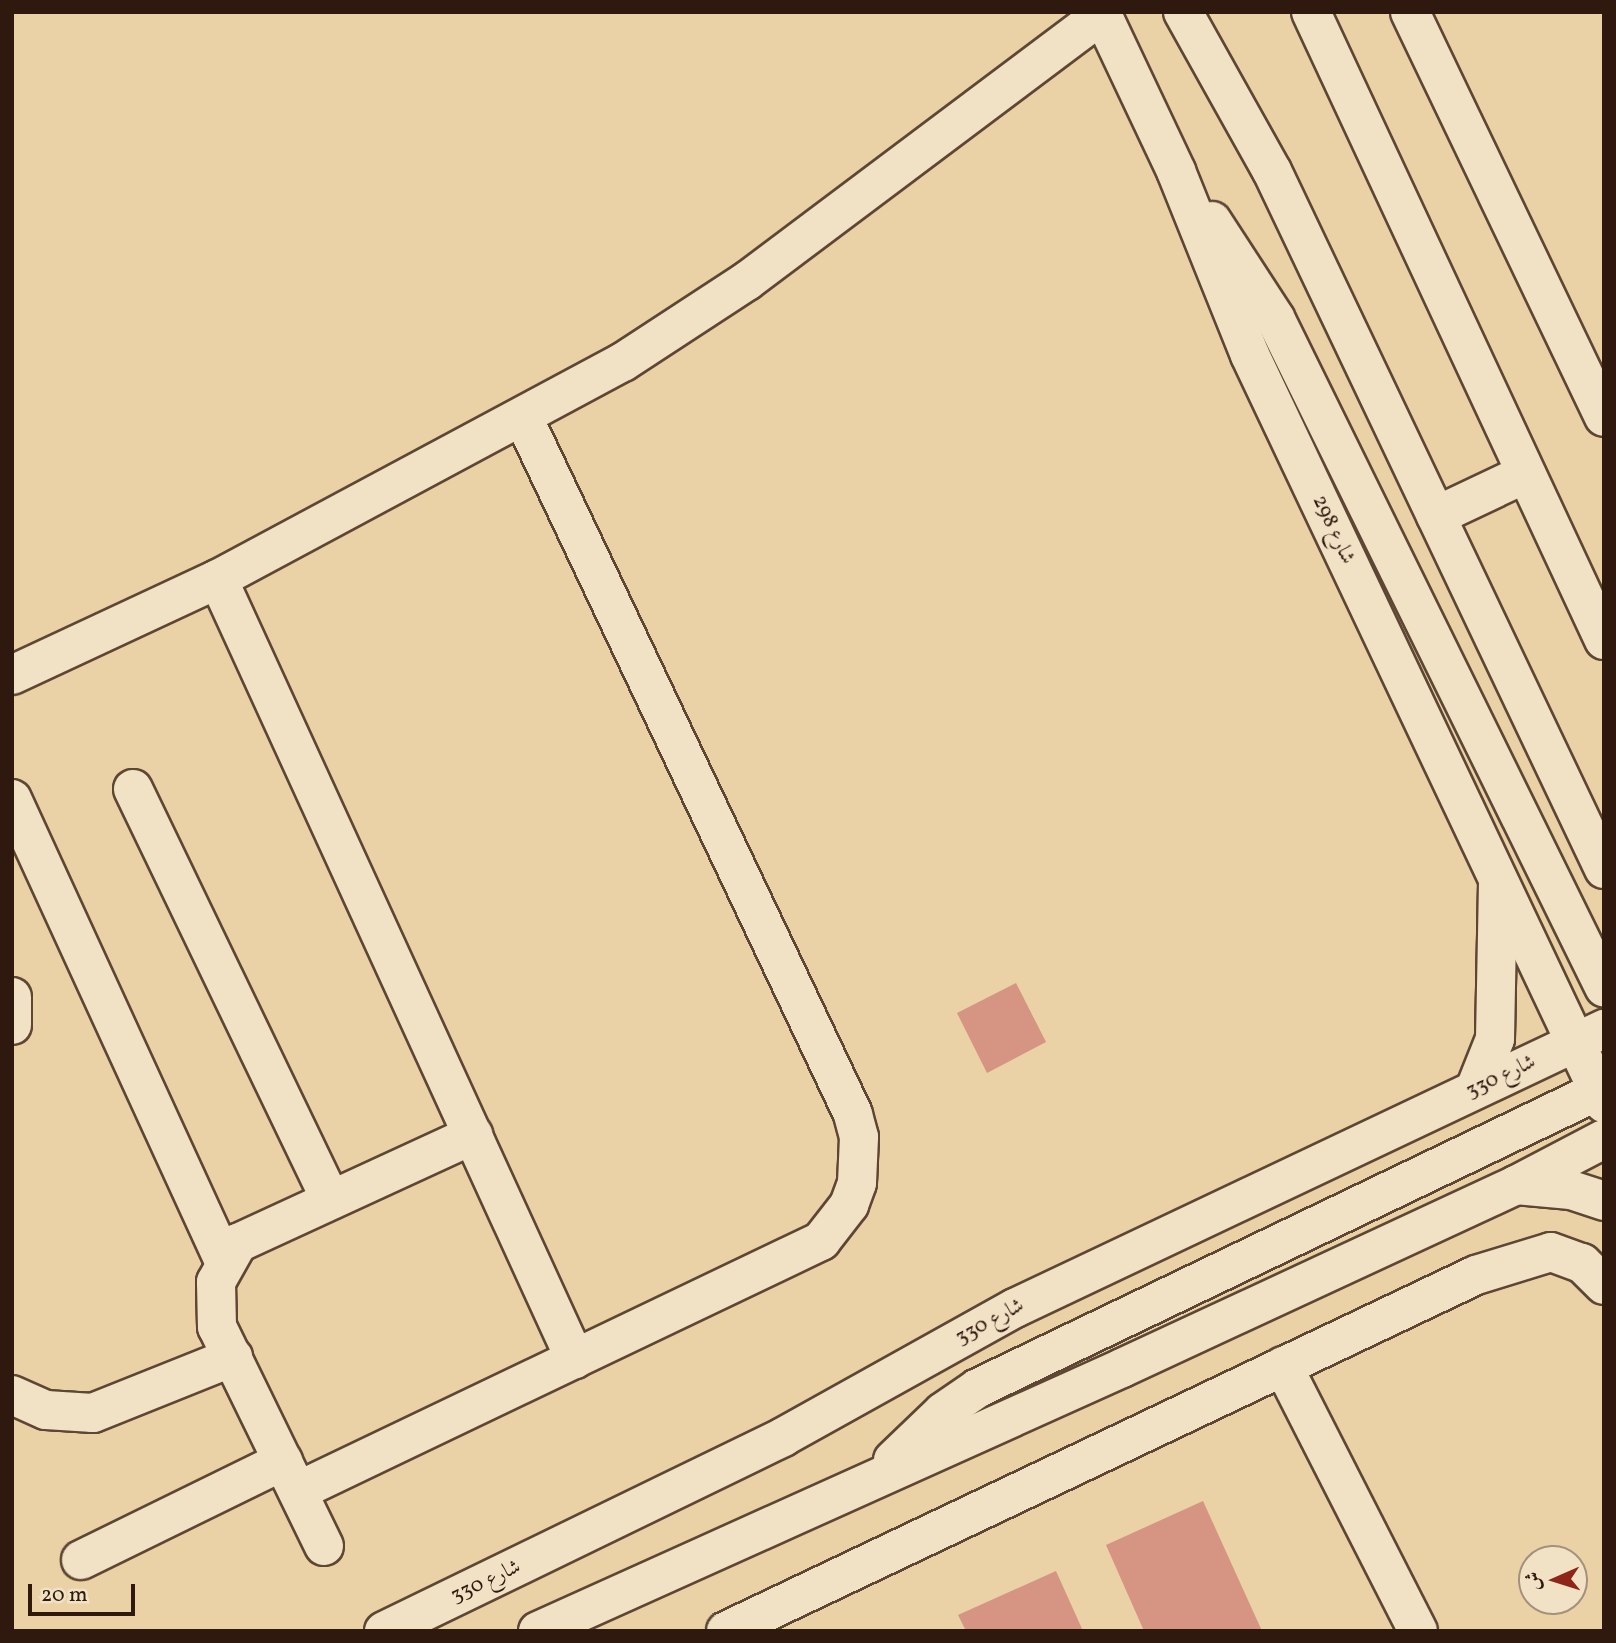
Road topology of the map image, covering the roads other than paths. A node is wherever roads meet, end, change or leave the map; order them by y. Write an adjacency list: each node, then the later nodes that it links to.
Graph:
1 (1182, 12): 9 (street)
2 (1311, 12): 8 (street)
3 (1410, 12): 7 (street)
4 (1102, 13): 5 (street, شارع 298); 6 (street)
5 (1176, 171): 16 (street, شارع 298); 17 (street)
6 (523, 417): 10 (street); 33 (street)
7 (1604, 417)
8 (1525, 474): 9 (street); 11 (street)
9 (1436, 516): 15 (street)
10 (218, 579): 12 (street); 23 (street)
11 (1604, 640)
12 (12, 674)
13 (133, 789): 26 (street)
14 (12, 799): 28 (street)
15 (1604, 869)
16 (1498, 879): 20 (street, شارع 298); 21 (street)
17 (1604, 987)
18 (12, 997): 19 (street)
19 (12, 1025)
20 (1594, 1041): 21 (street, شارع 330); 22 (street, شارع 298)
21 (1475, 1089): 40 (street, شارع 330)
22 (1602, 1095): 37 (street)
23 (473, 1135): 26 (street); 33 (street)
24 (1604, 1139): 25 (street)
25 (1516, 1185): 27 (street); 37 (street)
26 (331, 1200): 28 (street)
27 (1604, 1201)
28 (224, 1261): 32 (street)
29 (1604, 1272): 30 (street)
30 (1476, 1275): 31 (street); 34 (street)
31 (1604, 1285)
32 (233, 1357): 35 (street); 36 (street)
33 (575, 1359): 36 (street)
34 (1283, 1366): 42 (street); 43 (street)
35 (12, 1395)
36 (290, 1476): 38 (street); 39 (street)
37 (877, 1477): 41 (street)
38 (324, 1546)
39 (81, 1560)
40 (384, 1631)
41 (538, 1631)
42 (726, 1631)
43 (1418, 1631)

